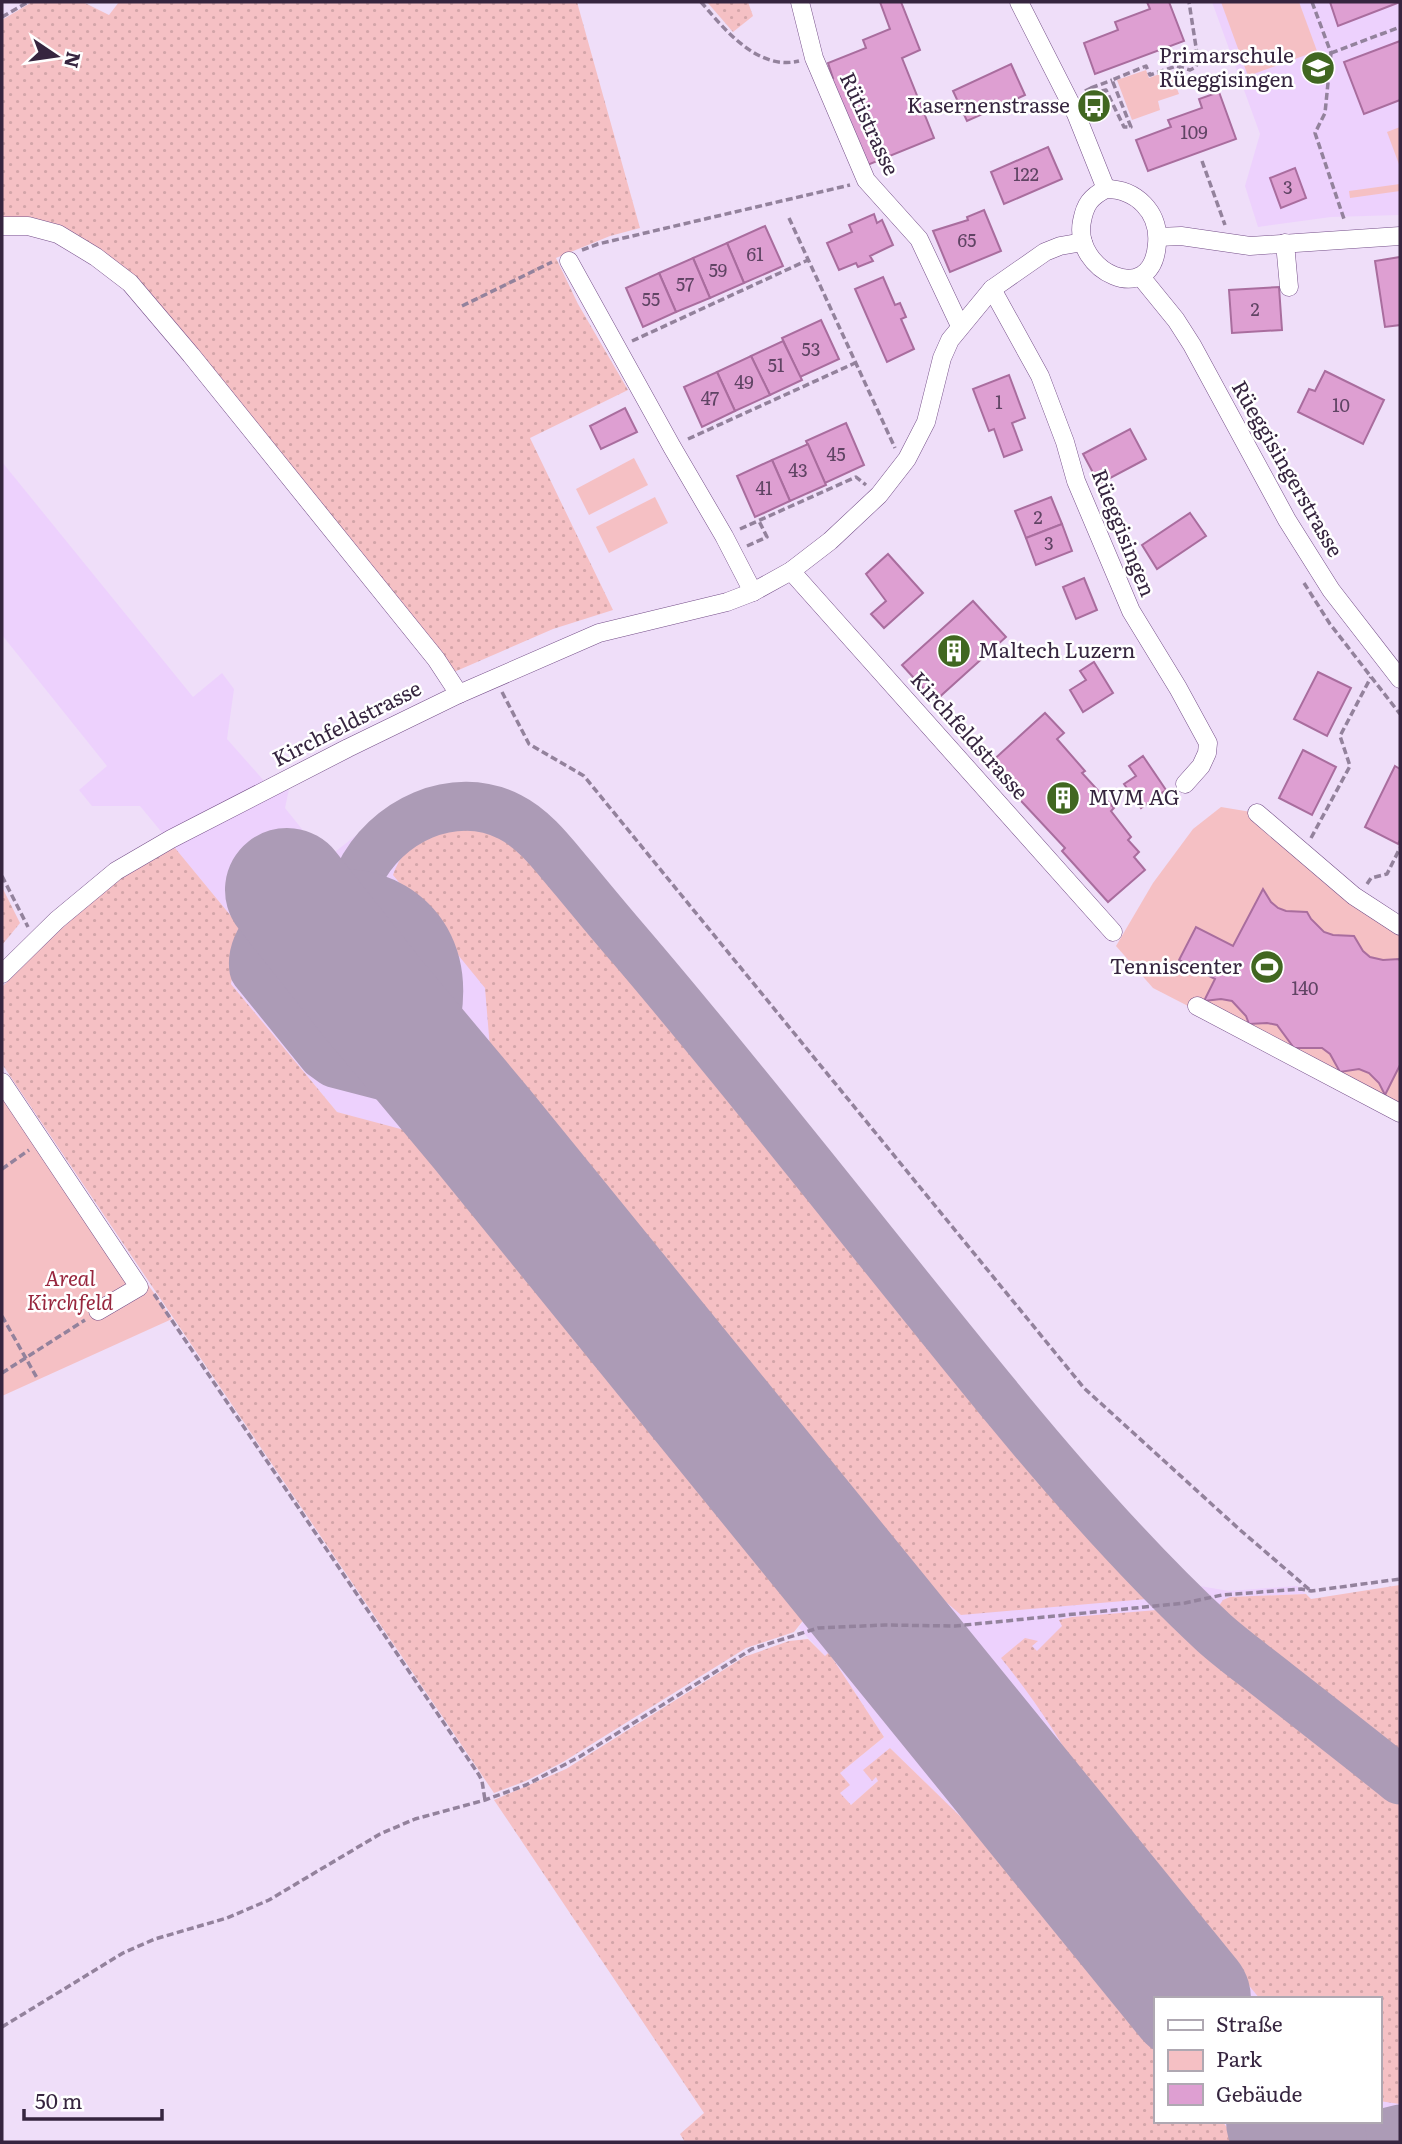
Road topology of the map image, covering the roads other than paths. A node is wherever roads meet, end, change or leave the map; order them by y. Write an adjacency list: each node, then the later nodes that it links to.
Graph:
1 (800, 2): 13 (street, Rütistrasse)
2 (1019, 2): 3 (street)
3 (1105, 189): 6 (street); 7 (street)
4 (2, 226): 17 (street)
5 (1400, 236): 8 (street)
6 (1158, 237): 8 (street); 10 (street)
7 (1083, 242): 10 (street); 12 (street, Kirchfeldstrasse)
8 (1285, 243): 11 (street)
9 (568, 258): 15 (street)
10 (1141, 277): 16 (street, Rüeggisingerstrasse)
11 (1289, 286)
12 (992, 289): 13 (street, Kirchfeldstrasse); 18 (street, Rüeggisingen)
13 (960, 326): 14 (street, Kirchfeldstrasse)
14 (792, 571): 15 (street, Kirchfeldstrasse); 21 (street, Kirchfeldstrasse)
15 (753, 592): 17 (street, Kirchfeldstrasse)
16 (1400, 679)
17 (459, 694): 22 (street, Kirchfeldstrasse)
18 (1185, 784)
19 (1257, 813): 20 (street)
20 (1400, 926)
21 (1112, 932)
22 (2, 974)
23 (1197, 1006): 25 (street)
24 (2, 1082): 26 (street)
25 (1400, 1113)
26 (98, 1311)

